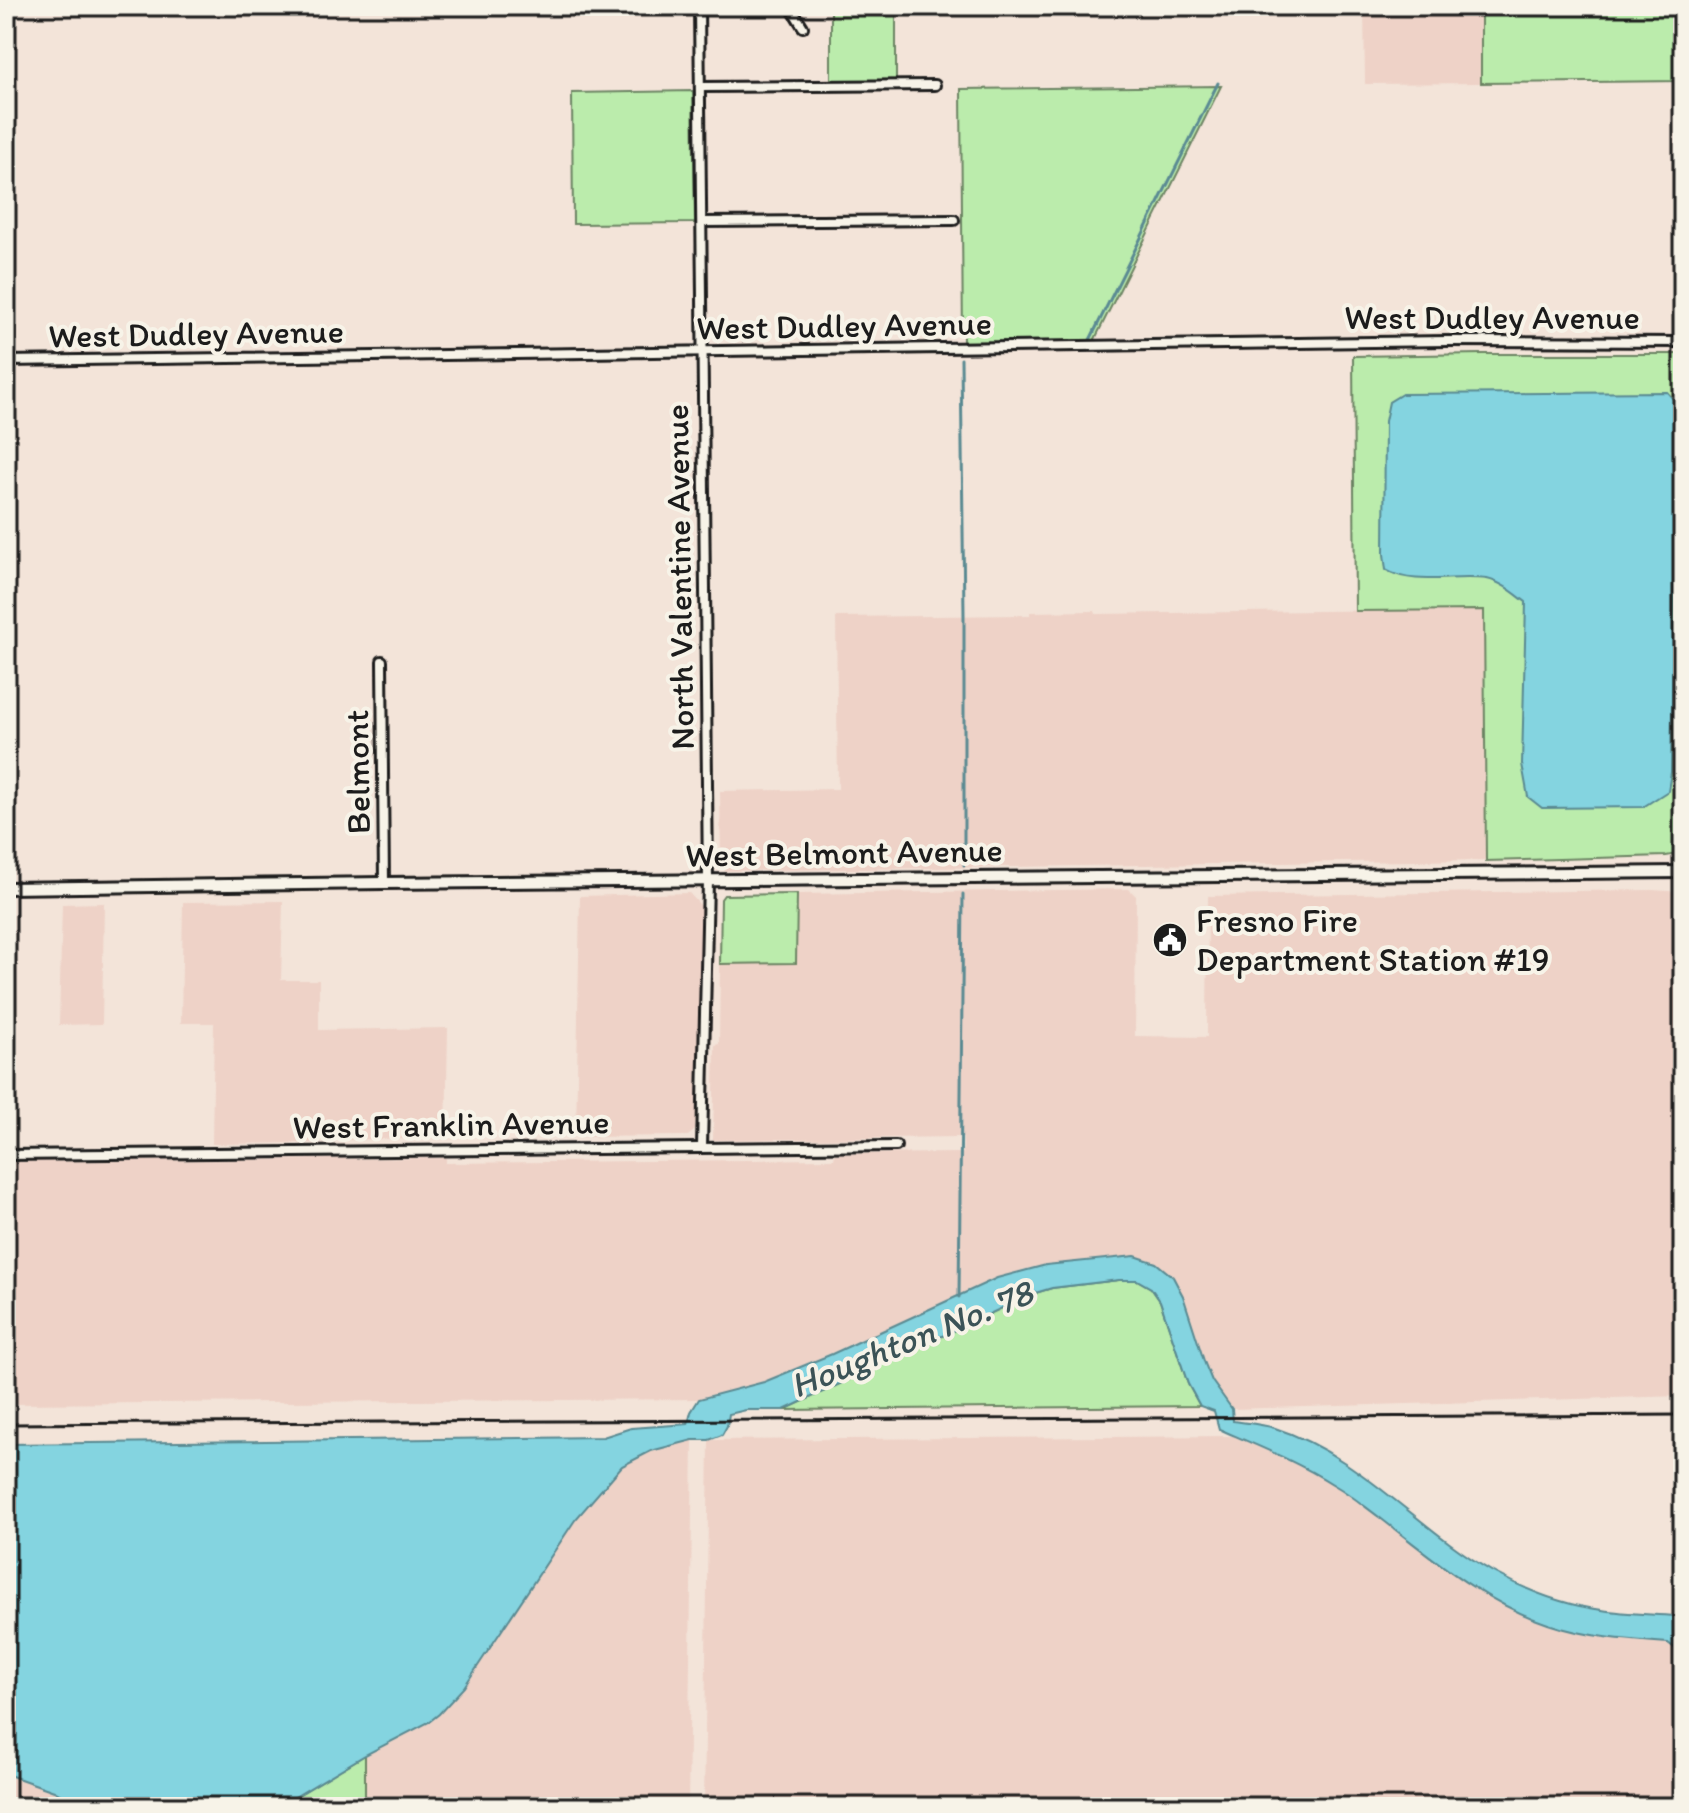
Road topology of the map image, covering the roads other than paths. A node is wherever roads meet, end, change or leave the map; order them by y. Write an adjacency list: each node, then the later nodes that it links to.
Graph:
1 (699, 6): 5 (street, North Valentine Avenue)
2 (790, 6): 3 (street)
3 (803, 27)
4 (935, 85): 5 (street)
5 (701, 87): 7 (street, North Valentine Avenue)
6 (954, 220): 7 (street)
7 (702, 222): 9 (street, North Valentine Avenue)
8 (1683, 342): 9 (street, West Dudley Avenue)
9 (703, 353): 10 (street, West Dudley Avenue); 13 (street, North Valentine Avenue)
10 (6, 361)
11 (382, 661): 14 (street, Belmont)
12 (1683, 872): 13 (street, West Belmont Avenue)
13 (708, 881): 14 (street, West Belmont Avenue); 17 (street, North Valentine Avenue)
14 (384, 883): 15 (street, West Belmont Avenue)
15 (6, 888)
16 (896, 1146): 17 (street, West Franklin Avenue)
17 (702, 1147): 18 (street, West Franklin Avenue)
18 (6, 1155)

